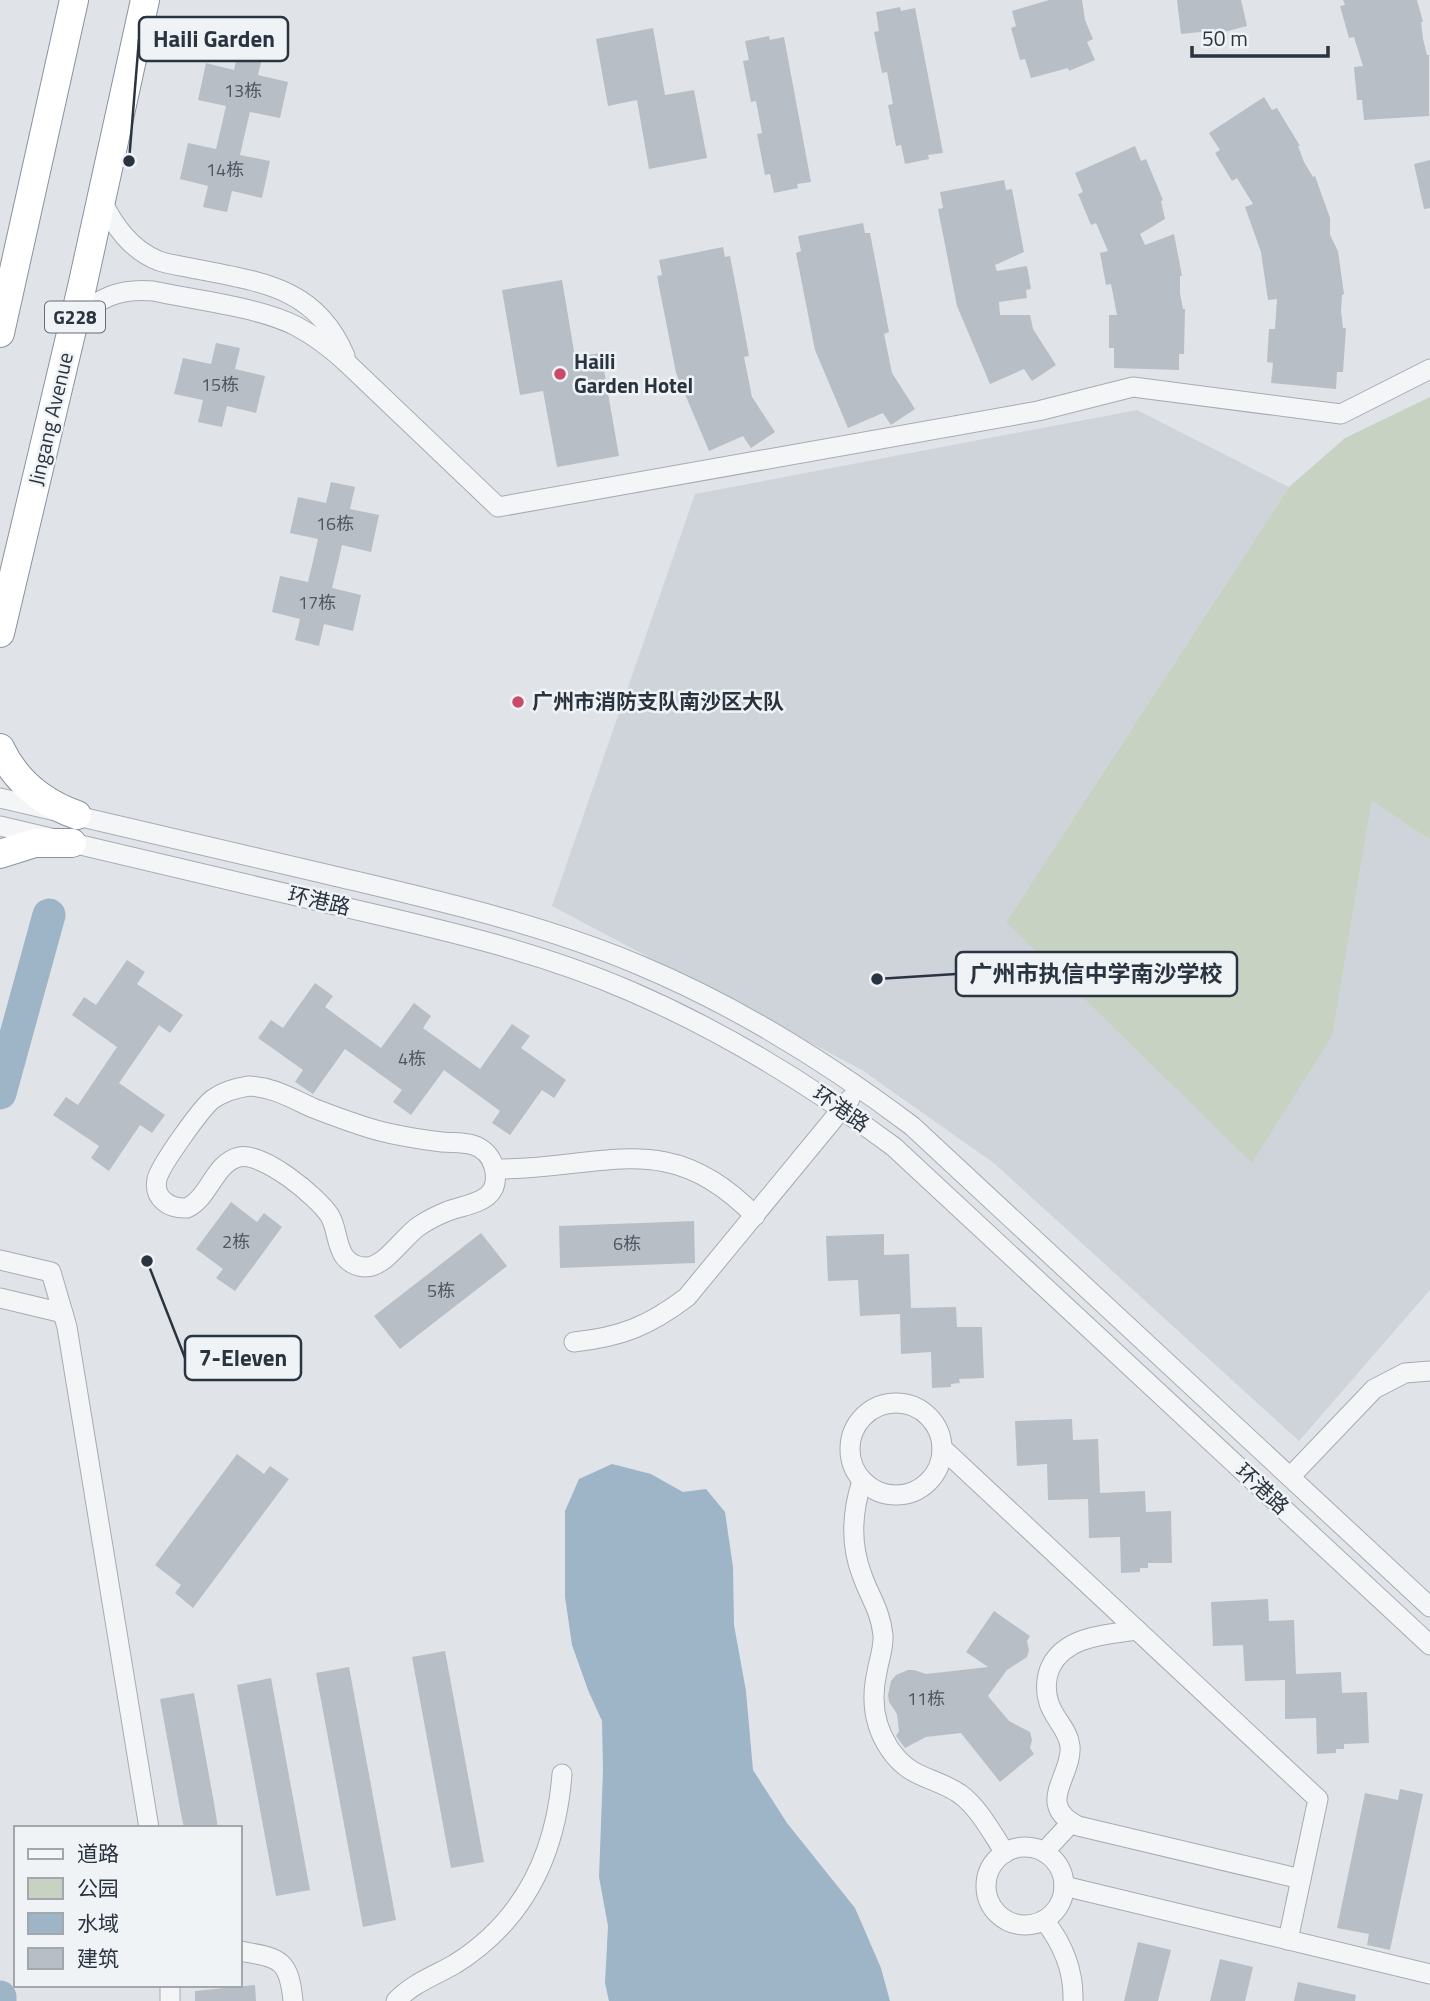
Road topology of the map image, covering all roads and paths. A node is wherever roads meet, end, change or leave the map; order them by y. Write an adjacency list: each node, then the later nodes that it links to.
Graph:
1 (74, 0): 5 (highway)
2 (145, 0): 3 (highway, Jingang Avenue / G228)
3 (101, 199): 4 (highway, Jingang Avenue / G228); 6 (street)
4 (74, 321): 6 (street); 8 (highway, Jingang Avenue / G228)
5 (0, 333)
6 (348, 364): 7 (street)
7 (1430, 369)
8 (0, 633)
9 (0, 748): 12 (highway)
10 (0, 797): 12 (street, 环港路)
11 (0, 826): 12 (street, 环港路)
12 (87, 832): 13 (highway); 14 (street, 环港路); 15 (street, 环港路)
13 (0, 854)
14 (859, 1087): 15 (street); 24 (street, 环港路)
15 (842, 1108): 17 (street); 28 (street, 环港路)
16 (495, 1169): 16 (street); 17 (street)
17 (755, 1216): 21 (street)
18 (0, 1260): 20 (street)
19 (0, 1298): 20 (street)
20 (63, 1313): 31 (street)
21 (574, 1342)
22 (1430, 1371): 24 (street)
23 (942, 1448): 25 (street); 25 (street); 27 (street)
24 (1290, 1477): 26 (street, 环港路)
25 (862, 1481): 33 (street)
26 (1430, 1607)
27 (1137, 1630): 30 (street); 34 (street)
28 (1430, 1645)
29 (562, 1774): 41 (street)
30 (1071, 1823): 32 (street); 34 (street)
31 (149, 1826)
32 (1044, 1852): 33 (street); 35 (street)
33 (1005, 1853): 36 (street)
34 (1301, 1879): 37 (street)
35 (1064, 1886): 36 (street); 37 (street)
36 (1044, 1920): 42 (street)
37 (1288, 1940): 39 (street)
38 (242, 1951): 40 (street)
39 (1430, 1974)
40 (293, 2001)
41 (396, 2001)
42 (1073, 2001)

